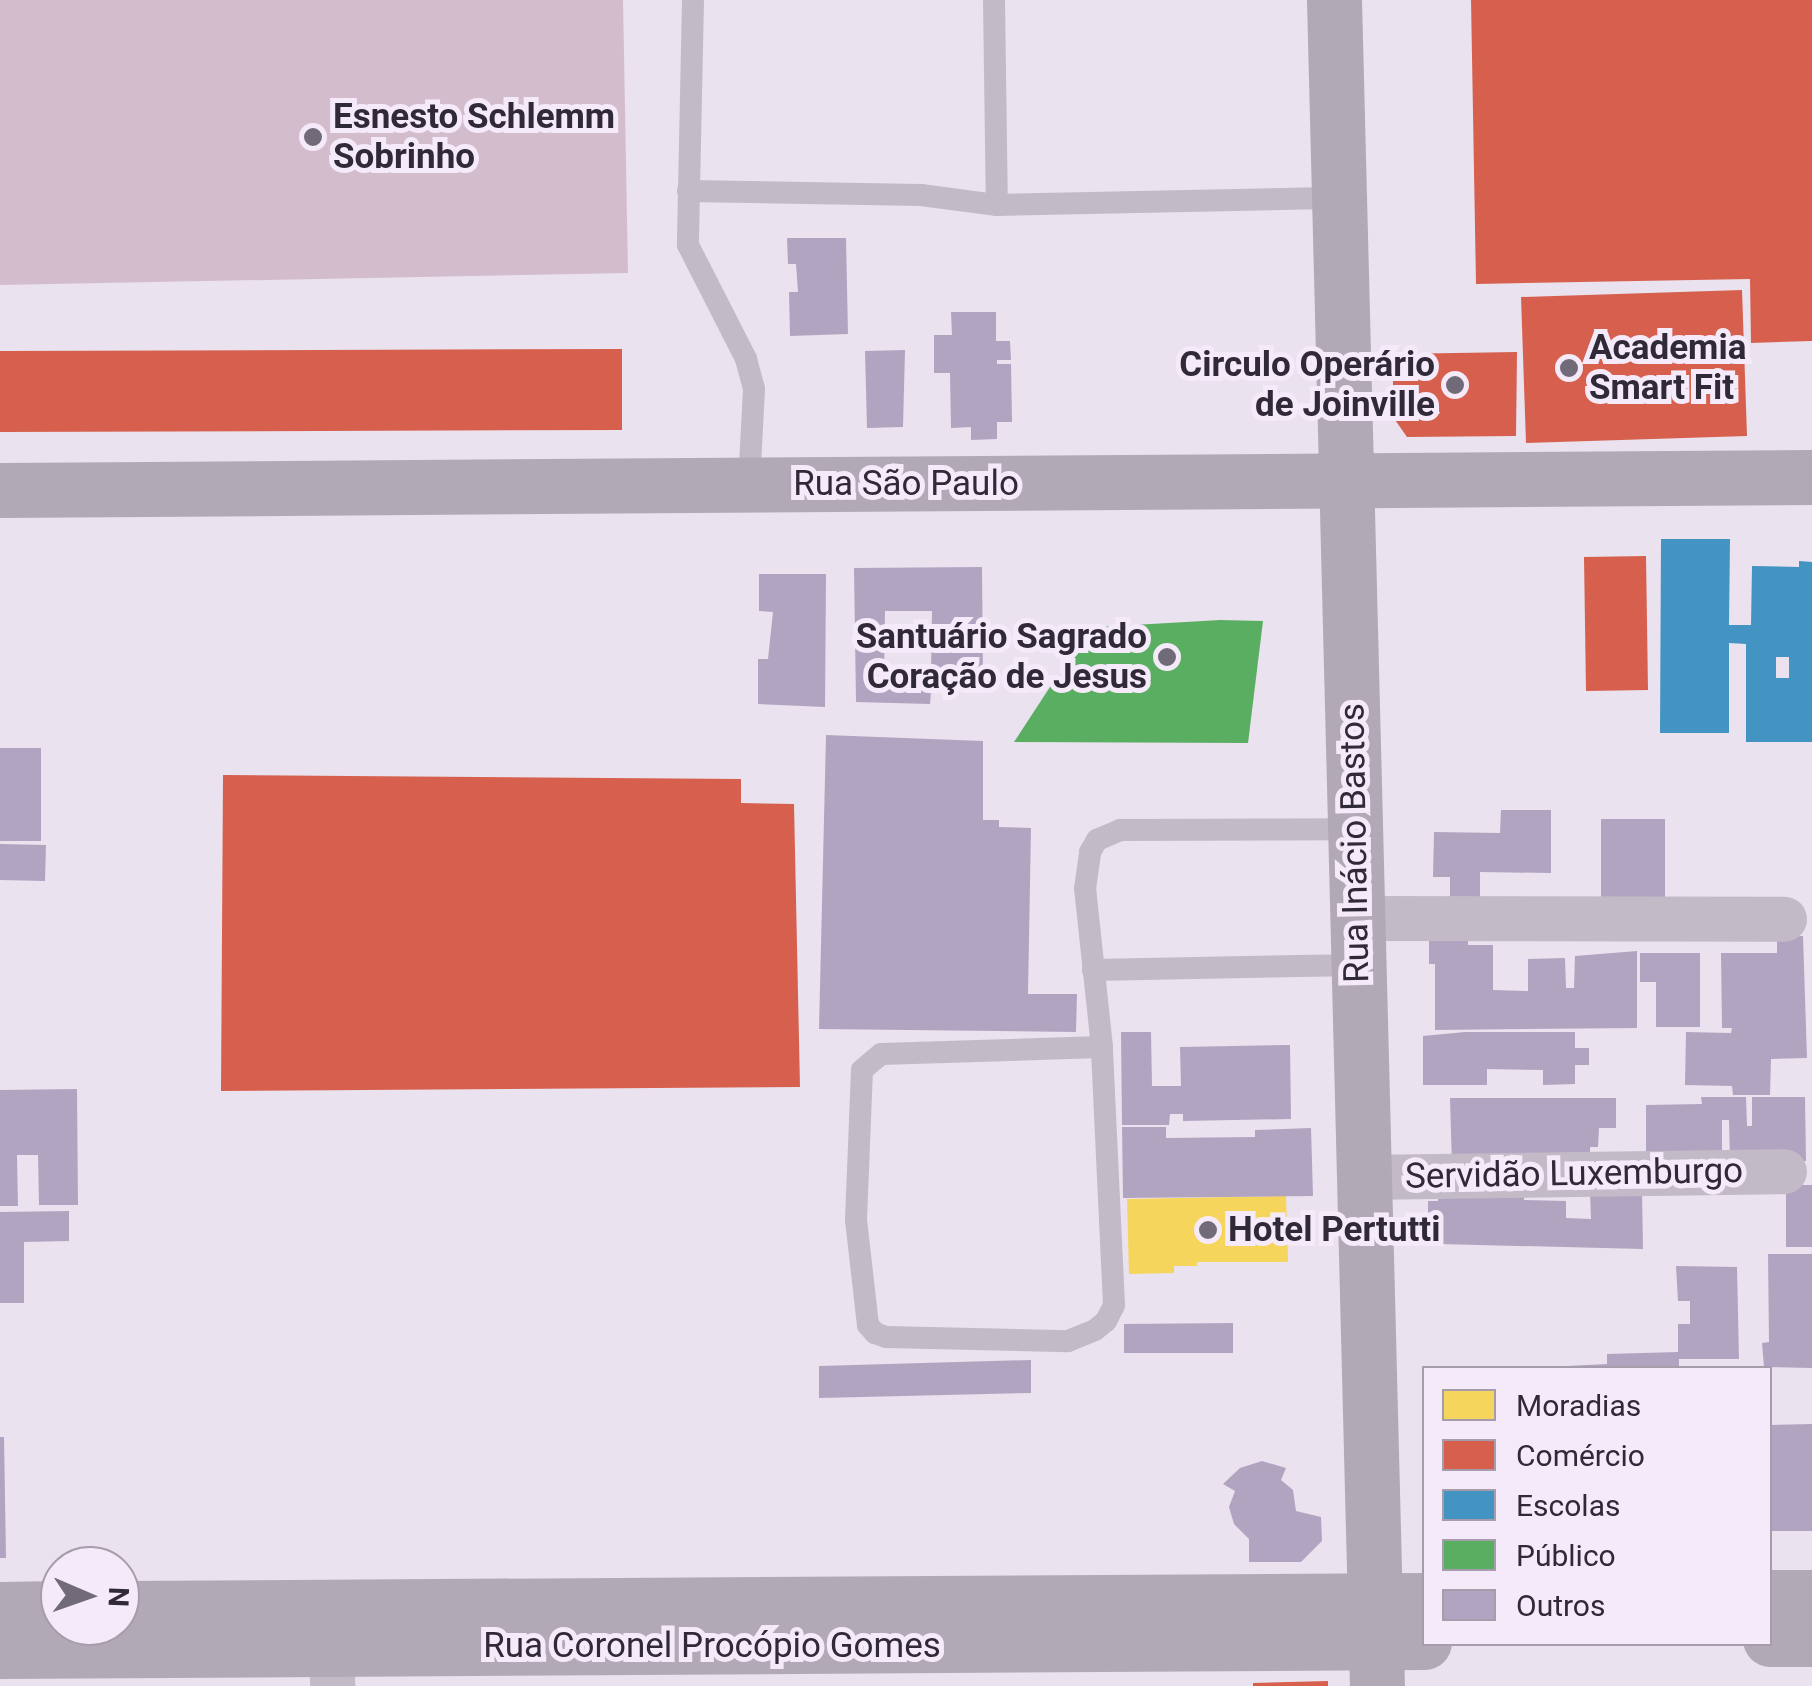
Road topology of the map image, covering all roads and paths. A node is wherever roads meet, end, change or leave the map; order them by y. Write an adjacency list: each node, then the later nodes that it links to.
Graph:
1 (693, 0): 4 (lane)
2 (994, 0): 6 (lane)
3 (1334, 0): 5 (main road, Rua Inácio Bastos)
4 (688, 190): 6 (lane); 9 (lane)
5 (1339, 198): 6 (lane); 8 (main road, Rua Inácio Bastos)
6 (997, 205)
7 (1812, 477): 8 (main road, Rua São Paulo)
8 (1346, 480): 9 (main road, Rua São Paulo); 11 (main road, Rua Inácio Bastos)
9 (748, 485): 10 (main road, Rua São Paulo)
10 (0, 490)
11 (1355, 829): 13 (main road, Rua Inácio Bastos); 14 (lane)
12 (1784, 918): 13 (street)
13 (1358, 941): 14 (lane); 17 (main road, Rua Inácio Bastos)
14 (1093, 970): 15 (lane)
15 (1102, 1047): 15 (lane)
16 (1784, 1171): 17 (street, Servidão Luxemburgo)
17 (1364, 1177): 23 (main road, Rua Inácio Bastos)
18 (1772, 1597): 19 (main road)
19 (1812, 1597)
20 (40, 1608): 22 (main road)
21 (140, 1608): 23 (main road, Rua Coronel Procópio Gomes)
22 (0, 1609)
23 (1395, 1634): 27 (main road, Rua Coronel Procópio Gomes)
24 (1772, 1639): 25 (main road)
25 (1812, 1639)
26 (0, 1651): 27 (main road, Rua Coronel Procópio Gomes)
27 (331, 1668)

